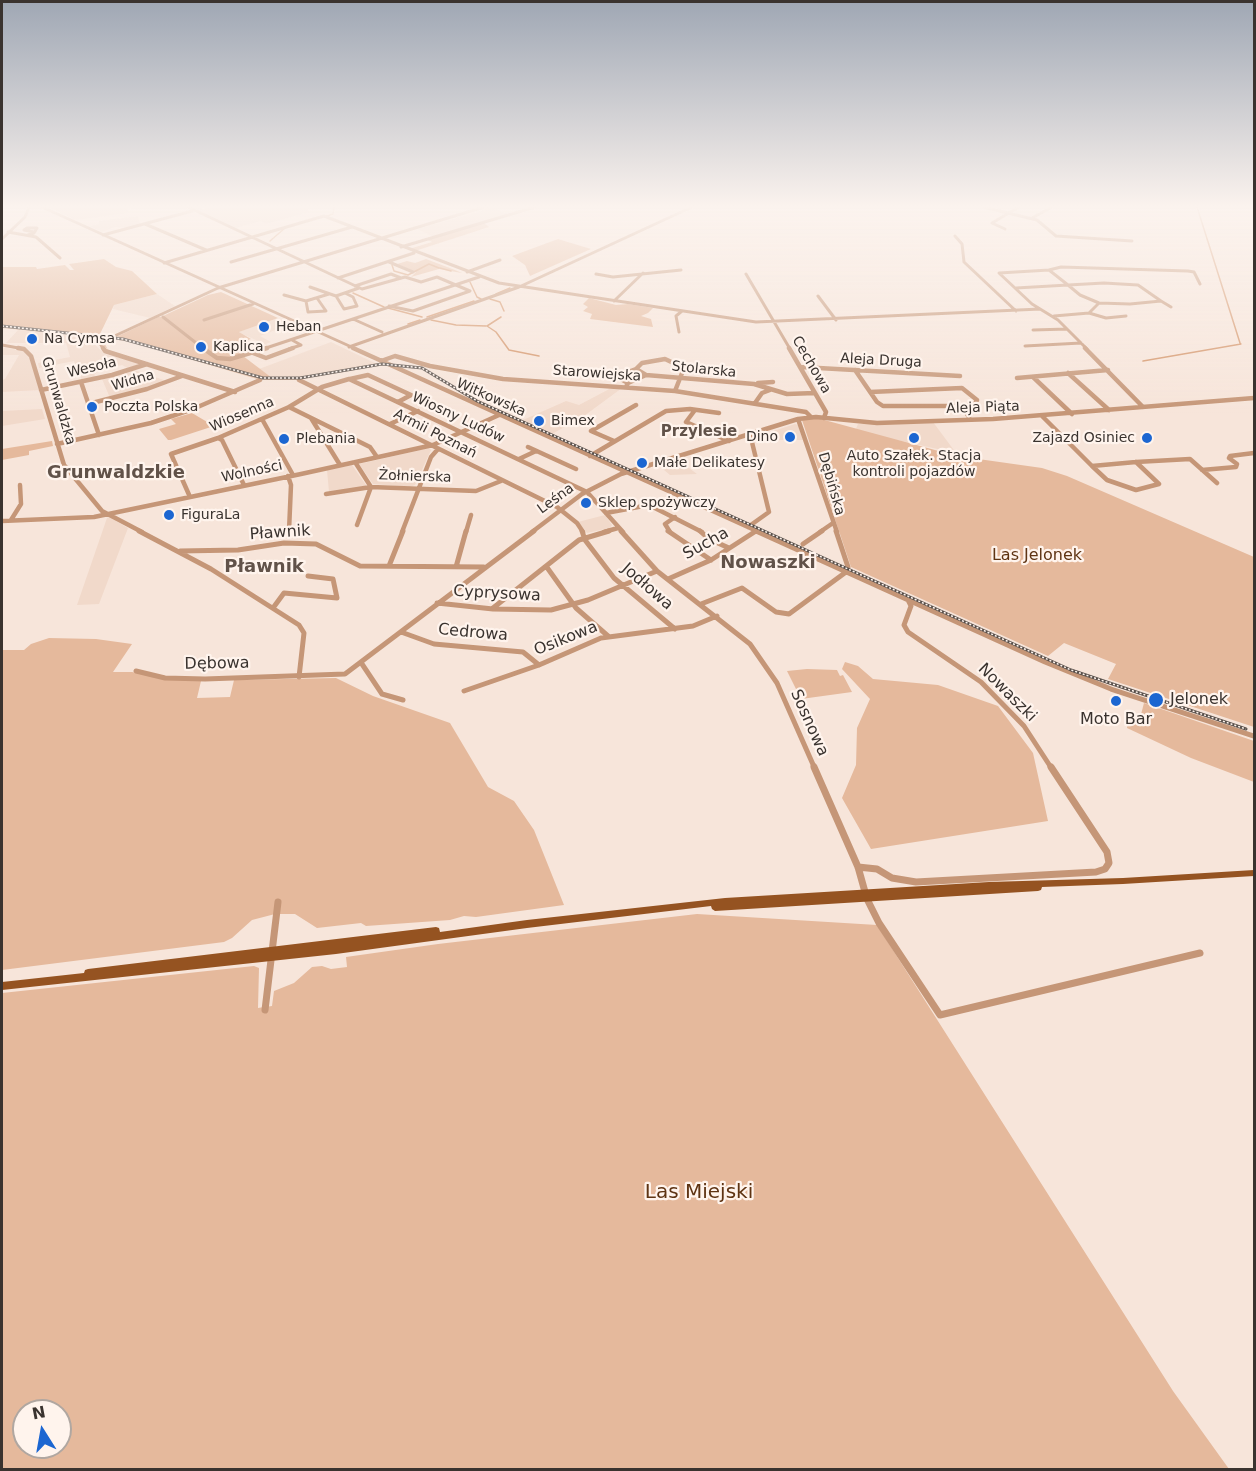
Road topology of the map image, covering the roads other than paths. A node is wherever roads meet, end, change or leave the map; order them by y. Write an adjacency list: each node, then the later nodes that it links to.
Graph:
1 (191, 276): 23 (street, Witkowska)
2 (258, 276): 23 (street)
3 (333, 276): 16 (street)
4 (345, 276): 16 (street)
5 (387, 276): 24 (street)
6 (395, 276): 17 (street)
7 (476, 276): 15 (street)
8 (544, 276): 22 (street)
9 (640, 276): 33 (street)
10 (747, 276): 49 (street, Cechowa)
11 (978, 276): 41 (street)
12 (1002, 276): 25 (street)
13 (1056, 276): 20 (street)
14 (1196, 276): 19 (street)
15 (479, 277): 18 (street); 22 (street)
16 (338, 278): 24 (street)
17 (401, 278): 18 (street); 24 (street)
18 (455, 284): 37 (street); 37 (street)
19 (1200, 284)
20 (1068, 285): 25 (street); 34 (street); 35 (street)
21 (309, 287): 27 (street)
22 (519, 287): 33 (street); 59 (street)
23 (218, 288): 36 (street, Witkowska); 62 (street)
24 (359, 288): 26 (street)
25 (1016, 288): 39 (street)
26 (345, 293): 29 (street); 29 (street)
27 (330, 294): 29 (street); 31 (street)
28 (284, 295): 32 (street)
29 (336, 296)
30 (818, 296): 48 (street)
31 (317, 298): 32 (street); 32 (street)
32 (306, 301)
33 (614, 301): 40 (street)
34 (1161, 301): 35 (street); 38 (street)
35 (1099, 303): 42 (street)
36 (253, 304): 47 (street); 52 (street, Witkowska)
37 (389, 306): 46 (street)
38 (1171, 307)
39 (1040, 309): 41 (street); 44 (street)
40 (682, 311): 49 (street); 54 (street)
41 (1016, 311): 48 (street)
42 (1089, 314): 43 (street); 44 (street)
43 (1126, 315)
44 (1053, 316): 50 (street)
45 (163, 317): 60 (street)
46 (352, 319): 52 (street); 53 (street)
47 (204, 320)
48 (836, 320): 49 (street)
49 (774, 323): 63 (street, Cechowa)
50 (1067, 329): 51 (street); 56 (street)
51 (1033, 330)
52 (315, 332): 55 (street); 59 (street, Witkowska)
53 (382, 332)
54 (679, 332)
55 (292, 340): 60 (street); 60 (street)
56 (1081, 343): 58 (street); 66 (street)
57 (3, 345): 84 (street, Grunwaldzka)
58 (1025, 346)
59 (350, 347): 61 (street, Witkowska)
60 (253, 353)
61 (380, 362): 81 (street, Starowiejska); 103 (street, Witkowska)
62 (148, 364): 68 (street); 78 (street, Wesoła)
63 (801, 367): 65 (street, Aleja Druga); 89 (street, Cechowa)
64 (636, 369): 69 (street, Stolarska); 73 (street); 81 (street)
65 (855, 370): 70 (street, Aleja Druga); 88 (street)
66 (1108, 370): 67 (street); 96 (street)
67 (1068, 374): 72 (street); 99 (street)
68 (183, 375): 86 (street); 92 (street, Widna)
69 (646, 375): 73 (street, Stolarska); 81 (street)
70 (960, 376)
71 (769, 377): 79 (street)
72 (1033, 377): 74 (street); 102 (street)
73 (681, 378): 80 (street, Stolarska); 85 (street)
74 (1017, 378)
75 (349, 379): 82 (street); 91 (street, Wiosny Ludów); 91 (street)
76 (260, 380): 86 (street)
77 (298, 380): 82 (street, Armii Poznań)
78 (81, 382): 84 (street, Wesoła); 92 (street)
79 (773, 382): 80 (street); 87 (street)
80 (754, 384): 83 (street, Stolarska)
81 (627, 385): 85 (street, Starowiejska)
82 (319, 389): 97 (street, Wiosenna); 111 (street, Armii Poznań)
83 (770, 389): 87 (street, Stolarska); 93 (street)
84 (41, 390): 118 (street, Grunwaldzka)
85 (675, 391): 93 (street, Starowiejska)
86 (235, 392): 114 (street)
87 (777, 392): 89 (street, Stolarska)
88 (870, 392): 95 (street); 95 (street)
89 (815, 393): 108 (street, Cechowa)
90 (1254, 398): 96 (street, Aleja Piąta)
91 (398, 402): 100 (street, Wiosny Ludów)
92 (88, 404): 114 (street)
93 (755, 404): 105 (street, Starowiejska)
94 (636, 405): 116 (street)
95 (962, 406): 106 (street)
96 (1143, 406): 99 (street, Aleja Piąta)
97 (289, 407): 107 (street); 109 (street, Wiosenna)
98 (695, 410): 101 (street); 116 (street); 117 (street)
99 (1108, 410): 102 (street, Aleja Piąta)
100 (418, 411): 111 (street); 112 (street, Wiosny Ludów)
101 (719, 413)
102 (1072, 414): 104 (street, Aleja Piąta)
103 (499, 415): 112 (street, Wolności); 124 (street, Witkowska)
104 (1042, 416): 108 (street, Aleja Piąta); 130 (street)
105 (812, 417): 108 (street, Leśna); 110 (street, Leśna)
106 (969, 417)
107 (311, 418): 125 (street); 129 (street)
108 (824, 418)
109 (262, 419): 115 (street, Wiosenna); 134 (street)
110 (798, 419): 113 (street, Leśna); 151 (street, Dębińska)
111 (390, 424): 119 (street, Armii Poznań)
112 (462, 432): 119 (street, Wolności); 126 (street, Wiosny Ludów)
113 (750, 434): 117 (street, Leśna); 153 (street)
114 (99, 435): 118 (street)
115 (218, 438): 138 (street); 143 (street, Wiosenna)
116 (614, 441): 124 (street)
117 (729, 441): 133 (street, Leśna)
118 (57, 444): 146 (street, Grunwaldzka)
119 (433, 446): 121 (street, Armii Poznań); 125 (street, Wolności)
120 (528, 447): 122 (street)
121 (438, 449): 135 (street, Armii Poznań); 140 (street)
122 (536, 451): 126 (street); 131 (street)
123 (1254, 453): 132 (street)
124 (590, 456): 133 (street, Witkowska)
125 (376, 457): 127 (street, Wolności)
126 (519, 459): 141 (street, Wiosny Ludów)
127 (355, 462): 129 (street, Wolności); 139 (street)
128 (1136, 462): 130 (street); 130 (street); 132 (street)
129 (340, 465): 134 (street, Wolności)
130 (1092, 466)
131 (576, 469)
132 (1202, 470): 136 (street)
133 (627, 473): 141 (street, Leśna); 153 (street, Witkowska)
134 (291, 476): 138 (street, Wolności); 155 (street)
135 (501, 481): 140 (street, Żołnierska); 144 (street, Armii Poznań)
136 (1217, 483)
137 (20, 485): 149 (street)
138 (243, 485): 143 (street, Wolności)
139 (372, 488): 140 (street, Żołnierska); 142 (street, Żołnierska); 152 (street)
140 (418, 489): 162 (street)
141 (587, 492): 144 (street, Leśna); 145 (street, Sosnowa)
142 (326, 494)
143 (190, 497): 146 (street, Wolności)
144 (561, 510): 157 (street, Jodłowa); 165 (street, Leśna)
145 (606, 513): 148 (street); 154 (street, Sosnowa)
146 (108, 514): 149 (street, Wolności); 160 (street, Grunwaldzka)
147 (471, 515): 164 (street)
148 (675, 517): 159 (street); 161 (street)
149 (11, 520): 150 (street, Wolności)
150 (2, 521)
151 (833, 522): 158 (street, Dębińska); 167 (street)
152 (357, 525)
153 (748, 527): 156 (street, Witkowska)
154 (618, 528): 157 (street); 166 (street, Sosnowa)
155 (289, 531)
156 (756, 531): 159 (street, Sucha); 167 (street, Witkowska)
157 (583, 537): 163 (street); 170 (street, Jodłowa)
158 (803, 544)
159 (729, 548): 161 (street, Sucha)
160 (179, 551): 162 (street, Pławnik); 175 (street, Grunwaldzka)
161 (711, 560): 169 (street, Sucha)
162 (389, 566): 164 (street, Pławnik)
163 (546, 566): 174 (street); 176 (street)
164 (456, 567): 165 (street, Pławnik)
165 (485, 567): 172 (street, Leśna)
166 (657, 571): 169 (street, Sosnowa); 170 (street, Cyprysowa)
167 (846, 572): 171 (street, Witkowska); 173 (street)
168 (308, 576): 175 (street)
169 (668, 579): 173 (street, Sosnowa)
170 (623, 585): 174 (street, Cyprysowa); 178 (street, Jodłowa)
171 (907, 600): 188 (street, Witkowska); 189 (street, Nowaszki)
172 (437, 603): 176 (street, Cyprysowa); 179 (street, Leśna)
173 (701, 604): 177 (street, Sosnowa)
174 (574, 605): 176 (street, Cyprysowa); 180 (street)
175 (273, 608): 185 (street, Grunwaldzka)
176 (493, 609)
177 (717, 616): 178 (street, Osikowa); 189 (street, Sosnowa)
178 (675, 628): 180 (street, Osikowa)
179 (401, 632): 181 (street, Leśna); 182 (street, Cedrowa)
180 (608, 636): 182 (street, Osikowa)
181 (362, 664): 184 (street, Leśna); 187 (street)
182 (539, 665): 186 (street, Osikowa)
183 (136, 671): 185 (street, Dębowa)
184 (339, 675): 185 (street, Dębowa)
185 (299, 677)
186 (464, 691)
187 (403, 700)
188 (1254, 736)
189 (858, 867): 191 (street, Sosnowa)
190 (1254, 873): 191 (main road)
191 (866, 895): 193 (street, Sosnowa); 194 (main road)
192 (278, 902): 194 (street)
193 (1200, 953)
194 (272, 954): 195 (main road); 196 (street)
195 (2, 986)
196 (265, 1010)

